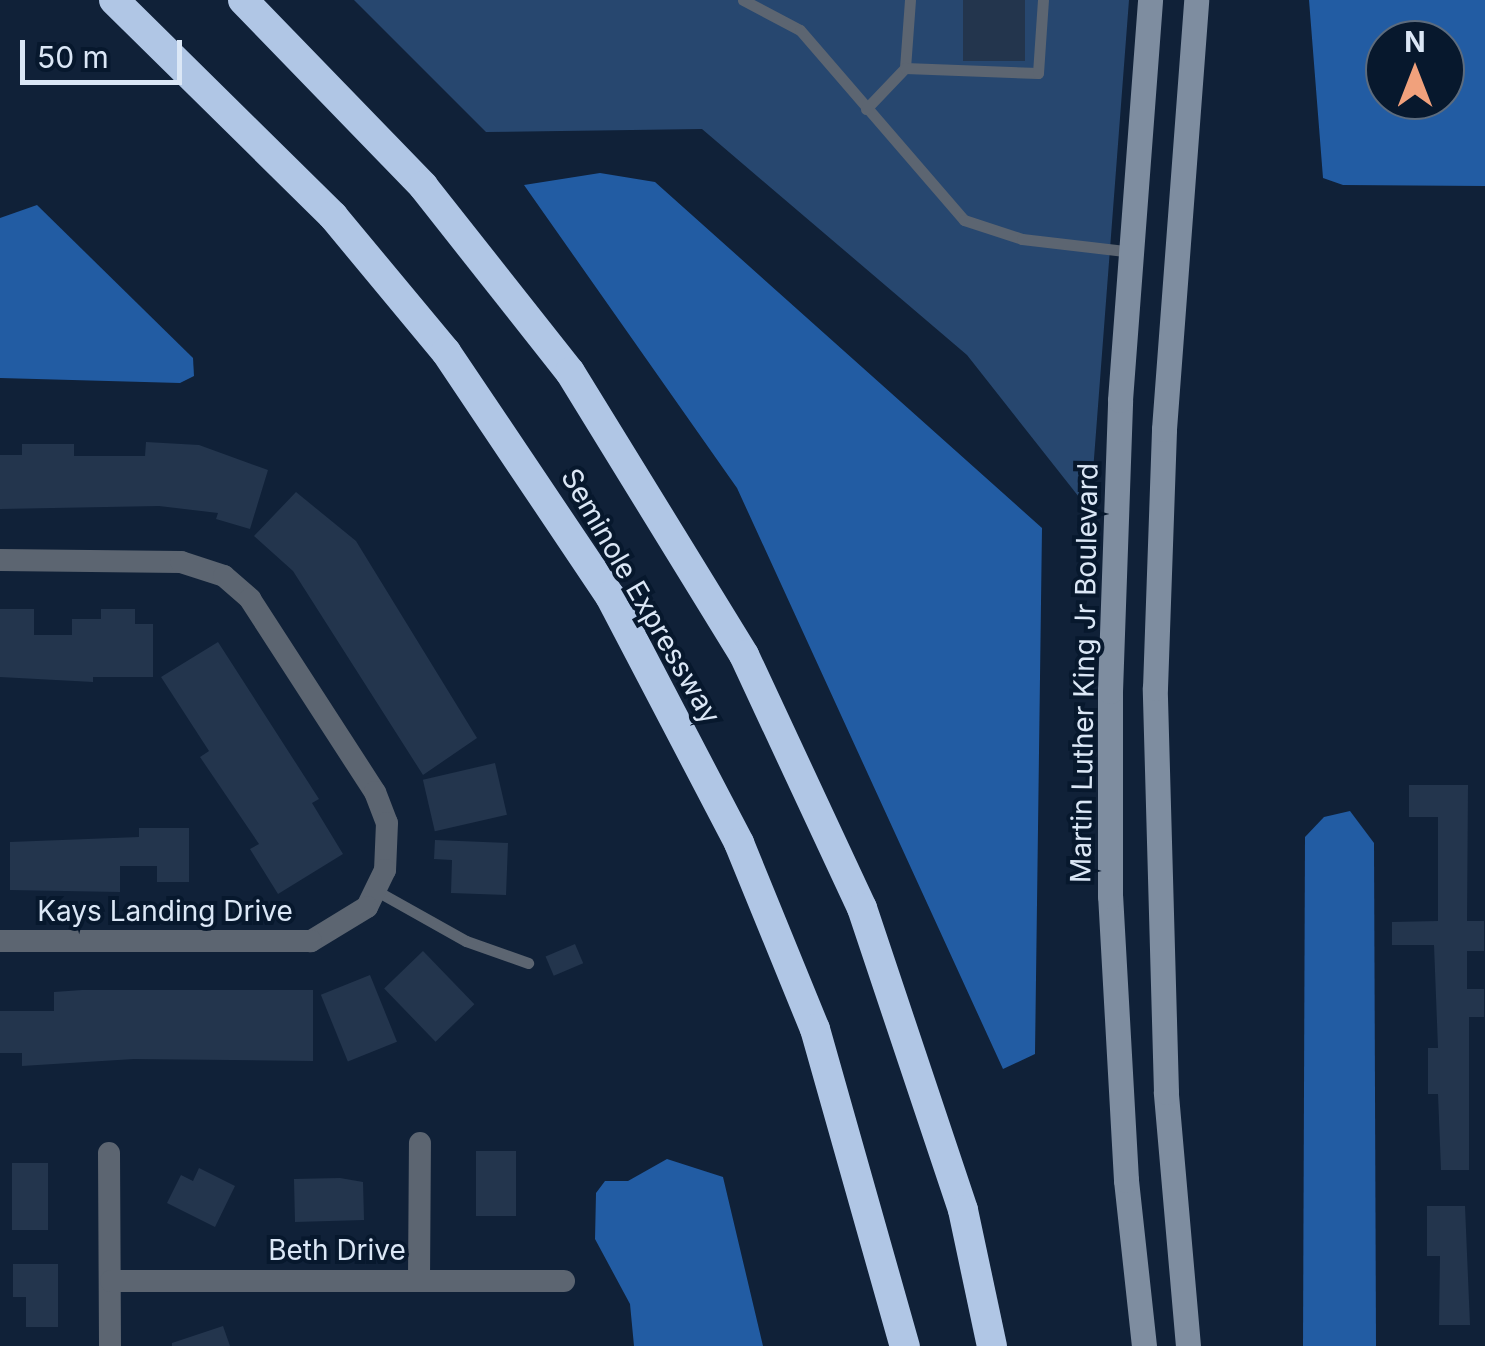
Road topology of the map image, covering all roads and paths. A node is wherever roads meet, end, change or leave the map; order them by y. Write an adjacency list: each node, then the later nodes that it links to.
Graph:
1 (114, 0): 22 (highway, Seminole Expressway)
2 (243, 0): 23 (highway, Seminole Expressway)
3 (743, 0): 9 (lane)
4 (910, 0): 8 (lane)
5 (1042, 0): 8 (lane)
6 (1150, 0): 10 (main road, Martin Luther King Jr Boulevard)
7 (1196, 0): 11 (main road)
8 (905, 68): 9 (lane)
9 (866, 109): 10 (lane)
10 (1133, 252): 11 (main road); 24 (main road, Martin Luther King Jr Boulevard)
11 (1177, 256): 25 (main road)
12 (0, 560): 13 (street, Kays Landing Drive)
13 (375, 890): 14 (street, Kays Landing Drive); 15 (lane)
14 (0, 941)
15 (528, 963)
16 (420, 1144): 18 (street)
17 (109, 1153): 19 (street)
18 (419, 1280): 19 (street, Beth Drive); 20 (street, Beth Drive)
19 (110, 1281): 21 (street)
20 (564, 1281)
21 (110, 1346)
22 (905, 1346)
23 (992, 1346)
24 (1144, 1346)
25 (1188, 1346)

